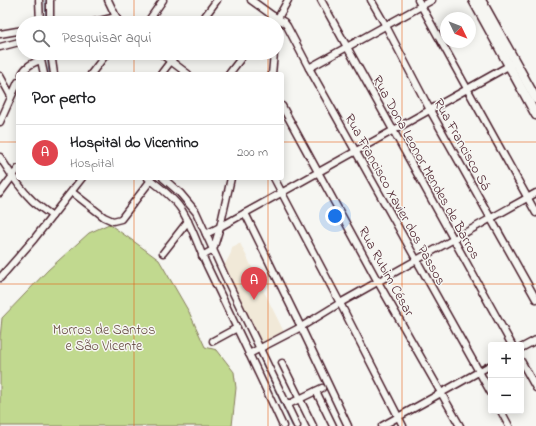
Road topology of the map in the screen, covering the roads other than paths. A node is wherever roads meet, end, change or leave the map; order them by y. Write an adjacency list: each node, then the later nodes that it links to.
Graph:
1 (39, 0): 14 (street)
2 (50, 0): 15 (street)
3 (108, 0): 16 (street)
4 (163, 0): 17 (street)
5 (217, 0): 18 (street)
6 (251, 0): 19 (street, Rua Francisco Xavier dos Passos)
7 (288, 0): 20 (street)
8 (321, 0): 28 (street, Rua Dona Leonor Mendes de Barros)
9 (371, 0): 23 (street, Rua Francisco Sá)
10 (432, 0): 13 (street)
11 (473, 0): 21 (main road)
12 (481, 0): 21 (main road)
13 (420, 3): 23 (street); 48 (street)
14 (40, 16)
15 (50, 16)
16 (116, 16)
17 (151, 16)
18 (205, 16)
19 (275, 16)
20 (277, 16)
21 (486, 17): 36 (main road)
22 (284, 22): 37 (street, Rua Francisco Xavier dos Passos)
23 (386, 26): 28 (street); 52 (street, Rua Francisco Sá)
24 (16, 31): 25 (street)
25 (0, 34)
26 (16, 43): 27 (street)
27 (0, 47)
28 (346, 47): 37 (street); 55 (street, Rua Dona Leonor Mendes de Barros)
29 (35, 60): 38 (street)
30 (42, 60): 39 (street)
31 (52, 60): 40 (street)
32 (102, 60): 41 (street)
33 (240, 60): 44 (street)
34 (273, 60): 45 (street)
35 (171, 61): 42 (street); 43 (street)
36 (512, 64): 48 (street); 50 (main road); 53 (main road)
37 (309, 68): 56 (street, Rua Francisco Xavier dos Passos)
38 (23, 72)
39 (44, 72)
40 (54, 72)
41 (93, 72)
42 (163, 72)
43 (185, 72)
44 (231, 72)
45 (272, 72)
46 (0, 76): 49 (street)
47 (16, 86): 49 (street)
48 (468, 89): 52 (street); 71 (street)
49 (11, 96): 54 (street)
50 (536, 99)
51 (284, 110): 59 (street, Rua Rubim César)
52 (430, 110): 55 (street); 75 (street, Rua Francisco Sá)
53 (536, 115)
54 (0, 122)
55 (393, 131): 56 (street); 79 (street, Rua Dona Leonor Mendes de Barros)
56 (356, 151): 59 (street); 83 (street, Rua Francisco Xavier dos Passos)
57 (0, 157): 60 (street)
58 (16, 171): 60 (street)
59 (318, 172): 68 (street); 85 (street, Rua Rubim César)
60 (12, 176): 69 (street); 74 (street)
61 (81, 180): 67 (street)
62 (149, 180): 67 (street)
63 (151, 180): 76 (street)
64 (165, 180): 78 (street)
65 (231, 180): 77 (street)
66 (275, 180): 68 (street)
67 (72, 192): 74 (street)
68 (282, 192): 73 (street); 87 (street)
69 (0, 193)
70 (536, 194): 71 (street)
71 (528, 198): 72 (street); 75 (street)
72 (536, 212)
73 (245, 213): 77 (street); 88 (street)
74 (52, 216): 84 (street)
75 (491, 219): 79 (street); 86 (street, Rua Francisco Sá)
76 (188, 221): 81 (street); 82 (street)
77 (220, 227): 78 (street); 80 (street)
78 (206, 234): 80 (street)
79 (454, 240): 83 (street); 92 (street, Rua Dona Leonor Mendes de Barros)
80 (213, 250): 82 (street); 94 (street)
81 (163, 253)
82 (203, 256): 89 (street)
83 (417, 260): 85 (street); 98 (street, Rua Francisco Xavier dos Passos)
84 (0, 278)
85 (378, 282): 87 (street); 101 (street, Rua Rubim César)
86 (536, 299)
87 (340, 303): 88 (street); 105 (street)
88 (301, 327): 94 (street); 110 (street)
89 (237, 328): 91 (street); 94 (street)
90 (536, 340): 93 (street)
91 (213, 341)
92 (510, 342)
93 (524, 346)
94 (254, 351): 103 (street); 106 (street)
95 (282, 363): 102 (street)
96 (524, 366): 100 (street)
97 (488, 367): 98 (street)
98 (480, 372): 99 (street, Rua Francisco Xavier dos Passos); 101 (street)
99 (488, 387)
100 (536, 388)
101 (442, 394): 105 (street); 113 (street, Rua Rubim César)
102 (299, 399): 103 (street); 108 (street); 109 (street)
103 (287, 405): 107 (street)
104 (502, 414): 114 (street)
105 (398, 417): 111 (street); 112 (street)
106 (284, 426)
107 (297, 426)
108 (313, 426)
109 (333, 426)
110 (348, 426)
111 (382, 426)
112 (403, 426)
113 (460, 426)
114 (509, 426)

